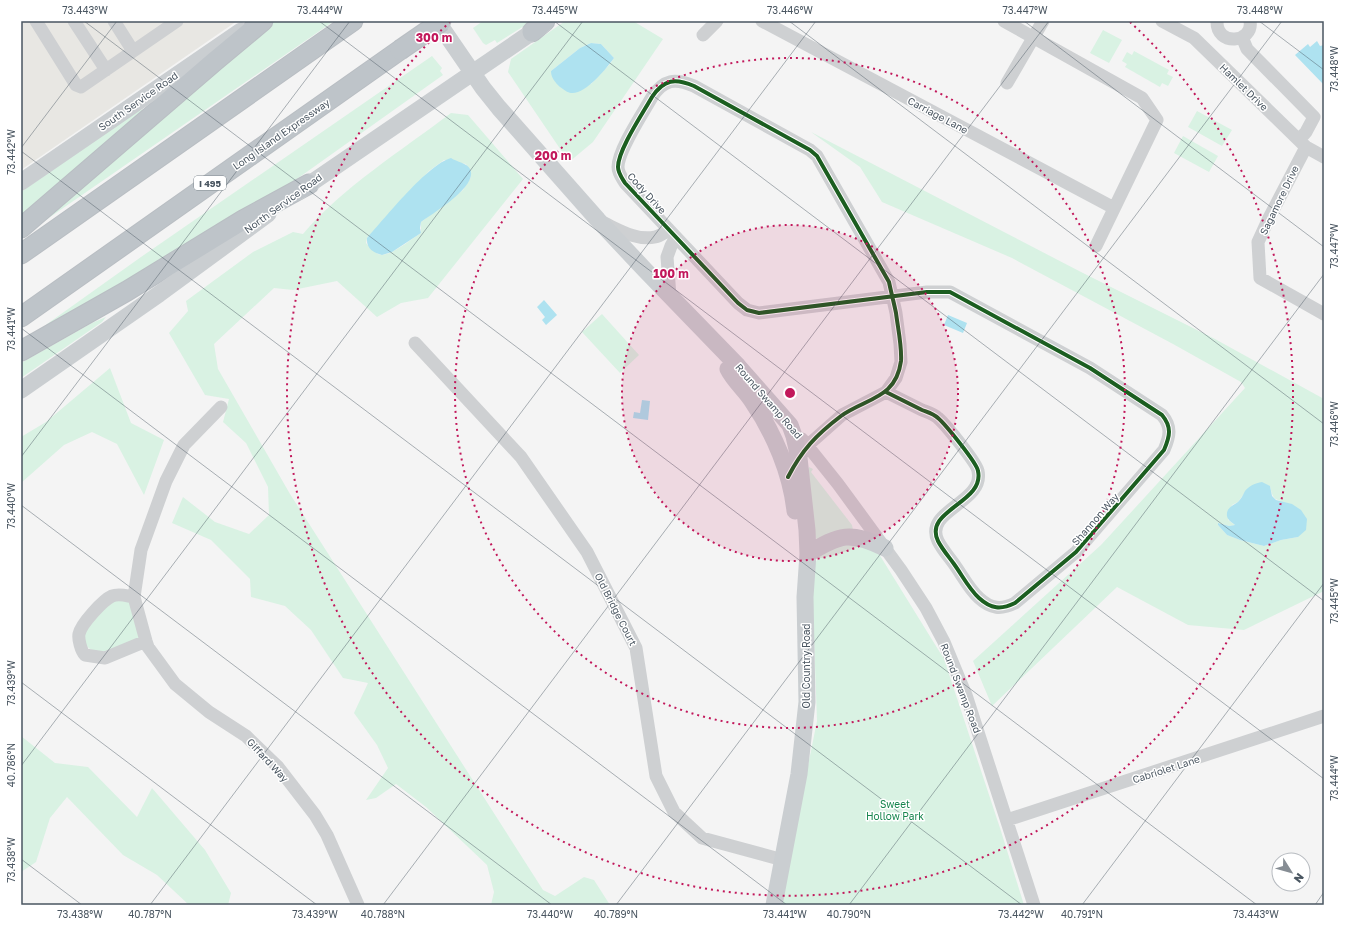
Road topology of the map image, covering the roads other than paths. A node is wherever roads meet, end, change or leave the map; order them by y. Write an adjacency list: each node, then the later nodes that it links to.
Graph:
1 (36, 21): 25 (street)
2 (74, 21): 25 (street)
3 (114, 21): 23 (street)
4 (177, 21): 23 (street)
5 (256, 21): 30 (main road, South Service Road)
6 (263, 21): 34 (highway)
7 (353, 21): 37 (highway)
8 (437, 21): 26 (main road, Round Swamp Road)
9 (442, 21): 41 (highway, Long Island Expressway / I 495, bridge)
10 (549, 21): 18 (main road, North Service Road)
11 (717, 21): 20 (street)
12 (762, 21): 32 (street, Carriage Lane)
13 (1004, 21): 22 (street)
14 (1043, 21): 22 (street)
15 (1162, 21): 24 (street, Hamlet Drive)
16 (1217, 21): 19 (street)
17 (1250, 21): 21 (street)
18 (539, 26): 26 (main road, North Service Road)
19 (1221, 34): 21 (street); 24 (street)
20 (703, 35)
21 (1242, 37): 28 (street)
22 (1034, 38): 27 (street); 32 (street)
23 (133, 51): 25 (street)
24 (1207, 51): 28 (street, Hamlet Drive)
25 (106, 70)
26 (472, 73): 31 (main road, North Service Road); 33 (main road, Round Swamp Road)
27 (1007, 83)
28 (1302, 144): 29 (street, Hamlet Drive); 40 (street, Sagamore Drive)
29 (1324, 157)
30 (21, 182)
31 (309, 184): 44 (highway); 45 (main road, North Service Road)
32 (1114, 208): 36 (street)
33 (598, 220): 35 (street); 38 (main road, Round Swamp Road)
34 (21, 228)
35 (673, 233): 38 (street); 39 (street, Cody Drive); 39 (street, Cody Drive)
36 (1096, 246)
37 (21, 254)
38 (670, 296): 42 (main road, Round Swamp Road)
39 (892, 296): 46 (street, Cody Drive); 46 (street, Shannon Way)
40 (1324, 314)
41 (21, 317)
42 (708, 334): 48 (main road, Round Swamp Road); 50 (main road)
43 (416, 343): 58 (street, Old Bridge Court)
44 (21, 351)
45 (21, 390)
46 (886, 392): 49 (street, Cody Drive)
47 (221, 407): 53 (street, Giffard Way)
48 (790, 425): 49 (main road, Old Country Road)
49 (803, 452): 50 (street, Cody Drive); 51 (street, Round Swamp Road); 52 (main road, Old Country Road)
50 (788, 477): 54 (main road)
51 (885, 548): 52 (main road); 57 (street, Round Swamp Road)
52 (808, 554): 54 (main road, Old Country Road)
53 (134, 597): 55 (street, Giffard Way); 55 (street)
54 (805, 597): 58 (main road, Old Country Road)
55 (146, 641): 59 (street, Giffard Way)
56 (1324, 716): 57 (street, Cabriolet Lane)
57 (1007, 820): 61 (street, Round Swamp Road)
58 (783, 860): 60 (main road, Old Country Road)
59 (358, 905)
60 (774, 905)
61 (1034, 905)

